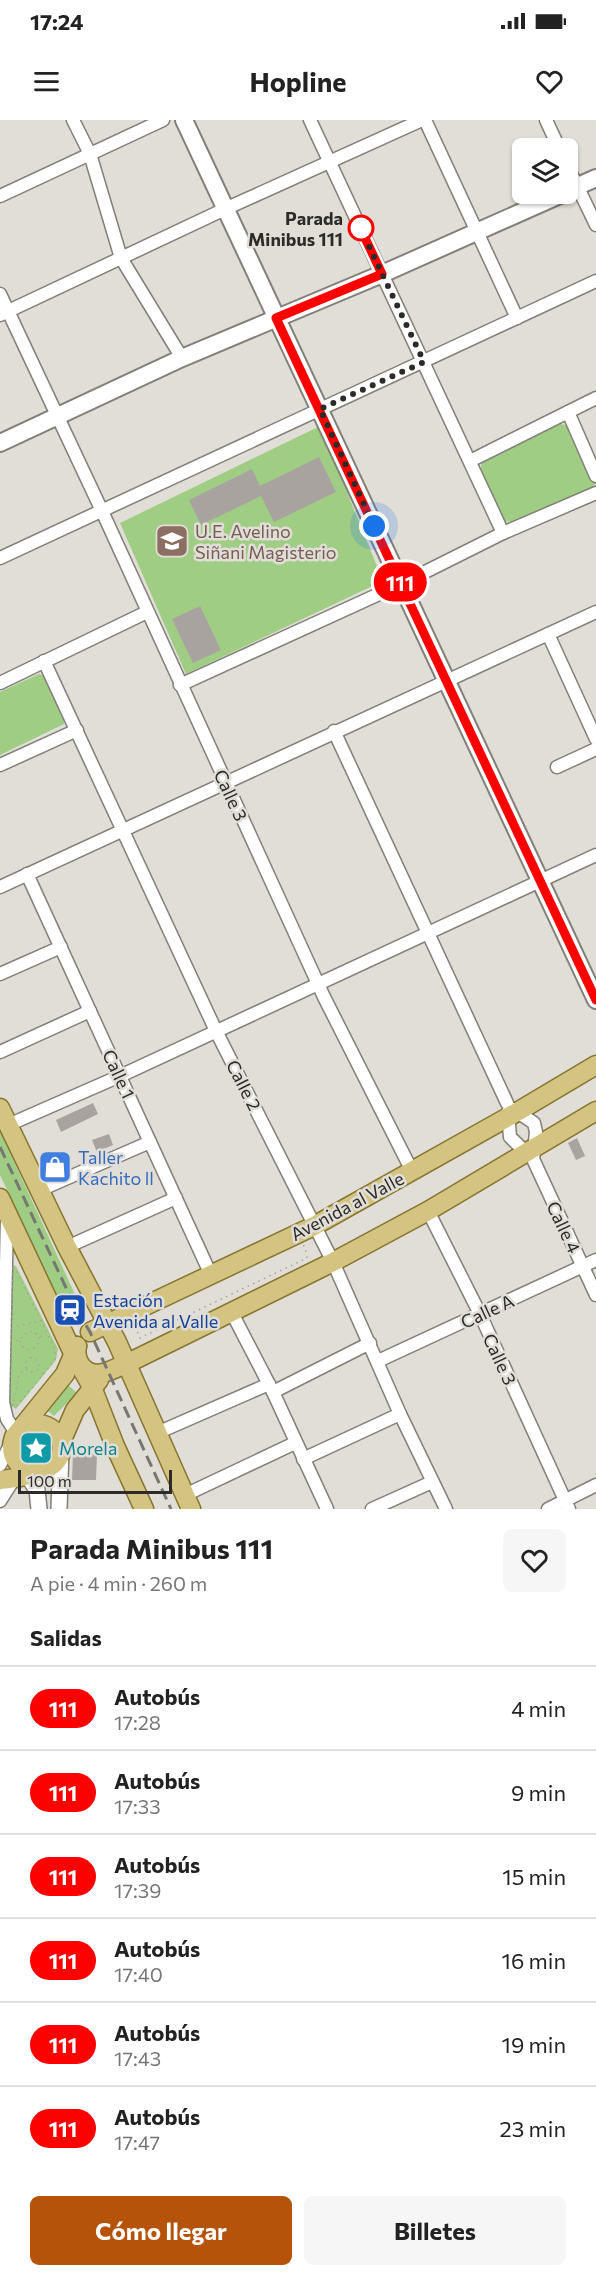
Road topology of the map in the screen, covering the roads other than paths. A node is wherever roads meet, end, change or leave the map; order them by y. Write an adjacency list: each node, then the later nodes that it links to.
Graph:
1 (73, 120): 8 (street)
2 (163, 120): 8 (street)
3 (184, 120): 15 (main road)
4 (310, 120): 9 (street)
5 (424, 120): 9 (street); 17 (street)
6 (546, 120): 7 (street)
7 (554, 138)
8 (90, 154): 12 (street); 18 (street)
9 (330, 162): 15 (street); 19 (street)
10 (596, 178): 11 (main road)
11 (578, 186)
12 (0, 196)
13 (578, 198): 16 (street)
14 (540, 204): 17 (main road)
15 (225, 209): 18 (street); 23 (main road)
16 (596, 225)
17 (477, 232): 19 (main road); 24 (street)
18 (121, 258): 22 (street); 25 (street)
19 (382, 274): 23 (main road); 26 (street)
20 (596, 281): 24 (street)
21 (0, 294): 22 (street, Calle 3)
22 (4, 313): 30 (street, Calle 3)
23 (276, 318): 25 (main road); 28 (main road)
24 (517, 318): 26 (street)
25 (182, 358): 30 (main road)
26 (424, 362): 28 (street); 32 (street)
27 (596, 398): 29 (street)
28 (320, 409): 35 (street); 38 (main road)
29 (568, 412): 32 (street); 33 (street)
30 (58, 415): 31 (main road); 35 (street, Calle 3)
31 (0, 443)
32 (470, 461): 36 (street)
33 (596, 476)
34 (596, 493): 36 (street)
35 (102, 511): 37 (street); 39 (street, Calle 3)
36 (503, 533): 38 (street)
37 (0, 558)
38 (401, 584): 43 (main road); 45 (street)
39 (147, 612): 42 (street); 45 (street, Calle 3)
40 (596, 612): 41 (street)
41 (548, 634): 43 (street); 48 (street)
42 (44, 661): 44 (street); 46 (street, Calle 2)
43 (445, 681): 47 (street); 56 (main road)
44 (0, 683)
45 (180, 685): 52 (street, Calle 3)
46 (77, 730): 50 (street); 53 (street, Calle 2)
47 (334, 731): 52 (street); 58 (street)
48 (596, 739)
49 (596, 749): 51 (street)
50 (0, 765)
51 (557, 767)
52 (225, 782): 53 (street); 61 (street, Calle 3)
53 (123, 828): 55 (street); 64 (street, Calle 2)
54 (596, 855): 56 (street)
55 (27, 874): 57 (street); 59 (street, Calle 1)
56 (540, 881): 58 (street); 62 (main road)
57 (0, 887)
58 (427, 933): 61 (street); 70 (street)
59 (61, 947): 60 (street); 63 (street, Calle 1)
60 (0, 974)
61 (318, 984): 64 (street); 75 (street, Calle 3)
62 (596, 1000)
63 (90, 1011): 65 (street); 67 (street, Calle 1)
64 (216, 1031): 67 (street); 80 (street, Calle 2)
65 (0, 1052)
66 (596, 1065): 70 (main road, Avenida al Valle)
67 (120, 1076): 71 (street); 73 (street, Calle 1)
68 (0, 1108): 71 (main road)
69 (596, 1111): 74 (main road)
70 (513, 1114): 72 (street); 74 (street); 75 (main road, Avenida al Valle)
71 (8, 1125): 76 (main road)
72 (513, 1141): 74 (street, Calle 4); 74 (street)
73 (150, 1142): 76 (street); 77 (street, Calle 1)
74 (532, 1149): 79 (main road); 84 (street, Calle 4)
75 (412, 1171): 80 (main road, Avenida al Valle)
76 (40, 1190): 81 (main road)
77 (176, 1198): 81 (street); 85 (street, Calle 1)
78 (2, 1208): 90 (street); 94 (main road)
79 (428, 1211): 83 (main road); 88 (street, Calle 3)
80 (314, 1226): 83 (street, Calle 2); 85 (main road, Avenida al Valle)
81 (67, 1247): 89 (main road)
82 (596, 1260): 84 (street, Calle A)
83 (333, 1262): 87 (main road); 93 (street, Calle 2)
84 (582, 1266): 86 (street, Calle 4); 88 (street, Calle A)
85 (211, 1275): 89 (main road, Avenida al Valle)
86 (596, 1295)
87 (232, 1313): 96 (main road); 99 (street)
88 (480, 1314): 95 (street, Calle A); 112 (street, Calle 3)
89 (108, 1325): 91 (main road, Avenida al Valle); 92 (main road)
90 (5, 1328): 102 (street)
91 (90, 1332): 92 (main road); 94 (main road)
92 (117, 1342): 96 (main road); 97 (main road)
93 (370, 1343): 95 (street, Calle 2); 99 (street)
94 (76, 1354): 97 (main road); 98 (main road); 102 (main road)
95 (378, 1361): 100 (street, Calle 2)
96 (126, 1364): 97 (main road); 101 (main road)
97 (107, 1372): 98 (main road)
98 (92, 1387): 104 (main road); 115 (main road)
99 (271, 1388): 101 (street); 103 (street)
100 (400, 1414): 105 (street); 108 (street, Calle 2)
101 (157, 1433): 111 (main road)
102 (13, 1437): 104 (main road); 106 (street); 107 (main road)
103 (295, 1443): 105 (street); 111 (street)
104 (61, 1445): 107 (main road); 114 (street)
105 (303, 1459): 116 (street)
106 (0, 1465)
107 (19, 1474): 110 (street); 113 (street)
108 (432, 1482): 117 (street); 118 (street, Calle 2)
109 (596, 1485): 112 (street)
110 (0, 1501)
111 (188, 1502)
112 (567, 1505): 119 (street)
113 (39, 1509)
114 (59, 1509)
115 (144, 1509)
116 (326, 1509)
117 (372, 1509)
118 (446, 1509)
119 (548, 1509)

